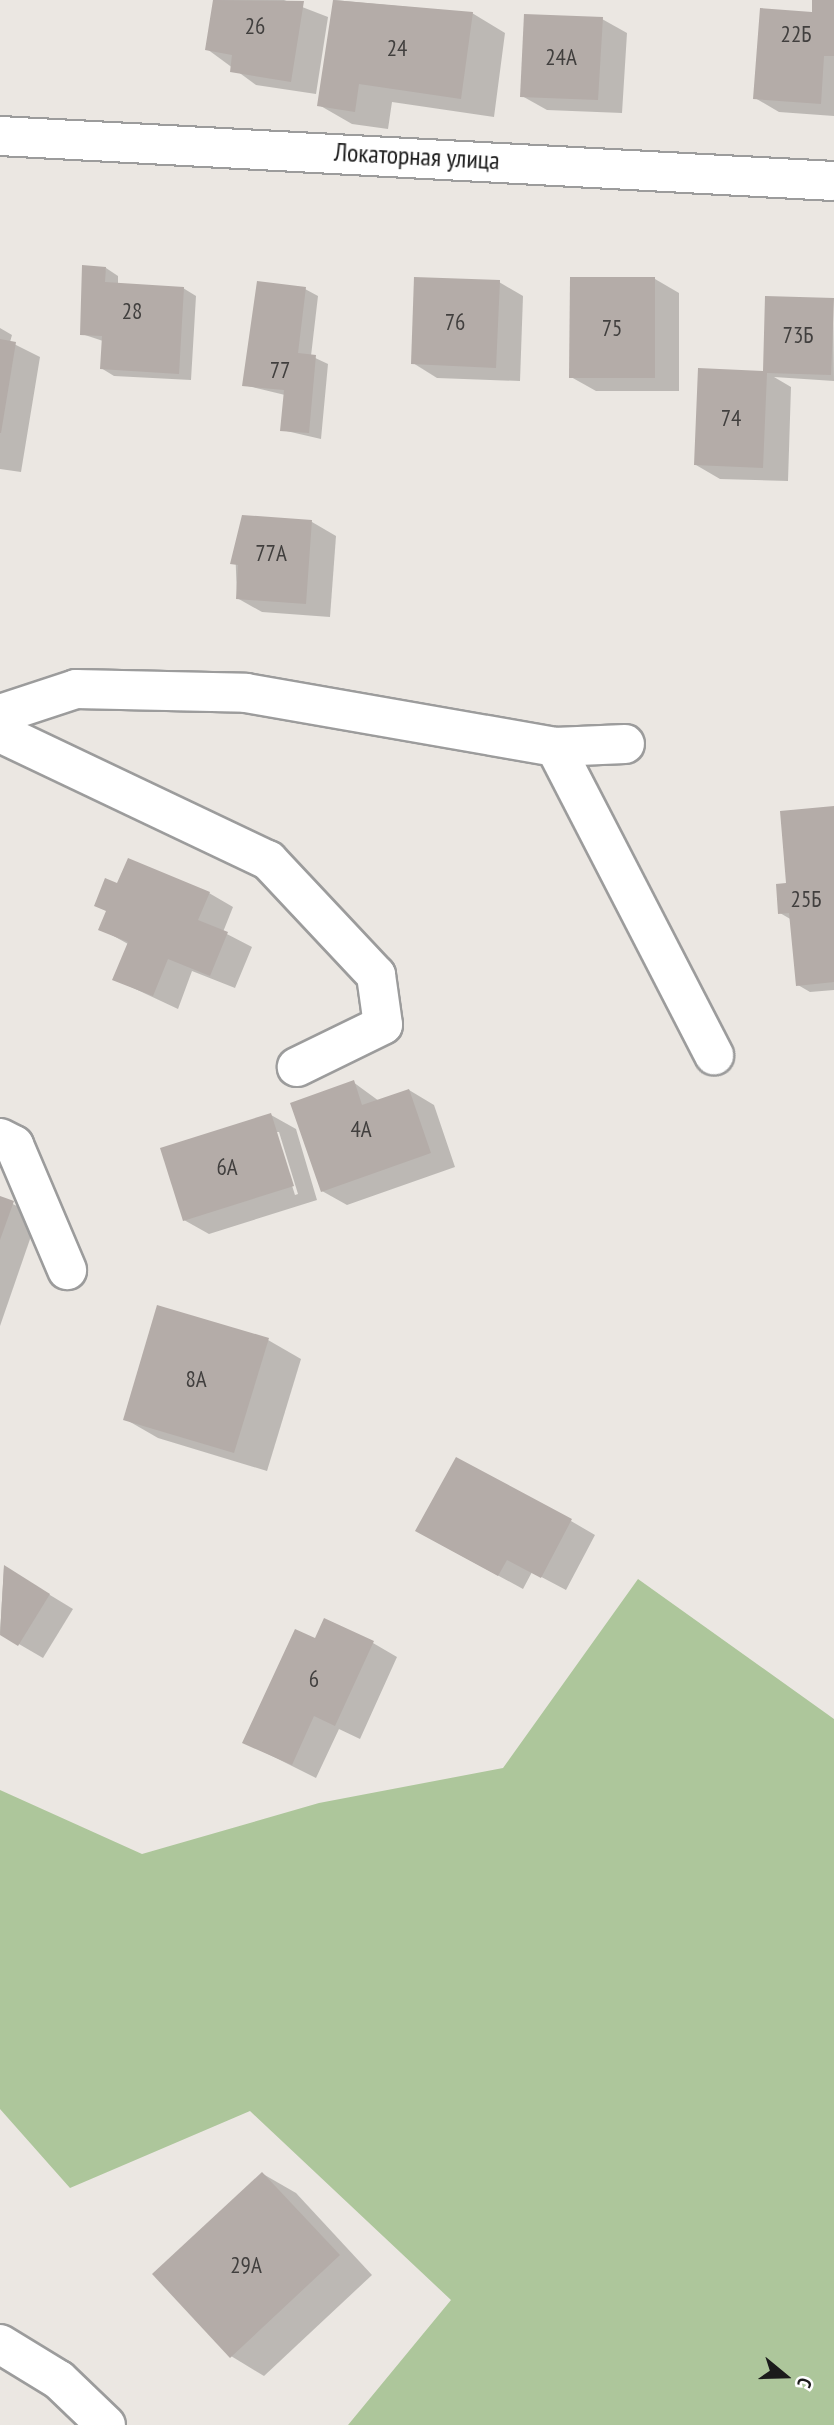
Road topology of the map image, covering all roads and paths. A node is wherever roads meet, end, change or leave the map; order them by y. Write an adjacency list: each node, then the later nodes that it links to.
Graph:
1 (0, 136): 2 (street, Локаторная улица)
2 (834, 181)
3 (0, 714): 6 (street)
4 (0, 733): 8 (street)
5 (625, 744): 6 (street)
6 (555, 747): 7 (street)
7 (714, 1055)
8 (297, 1068)
9 (0, 1138): 10 (street)
10 (67, 1270)
11 (0, 2344): 12 (street)
12 (106, 2425)

